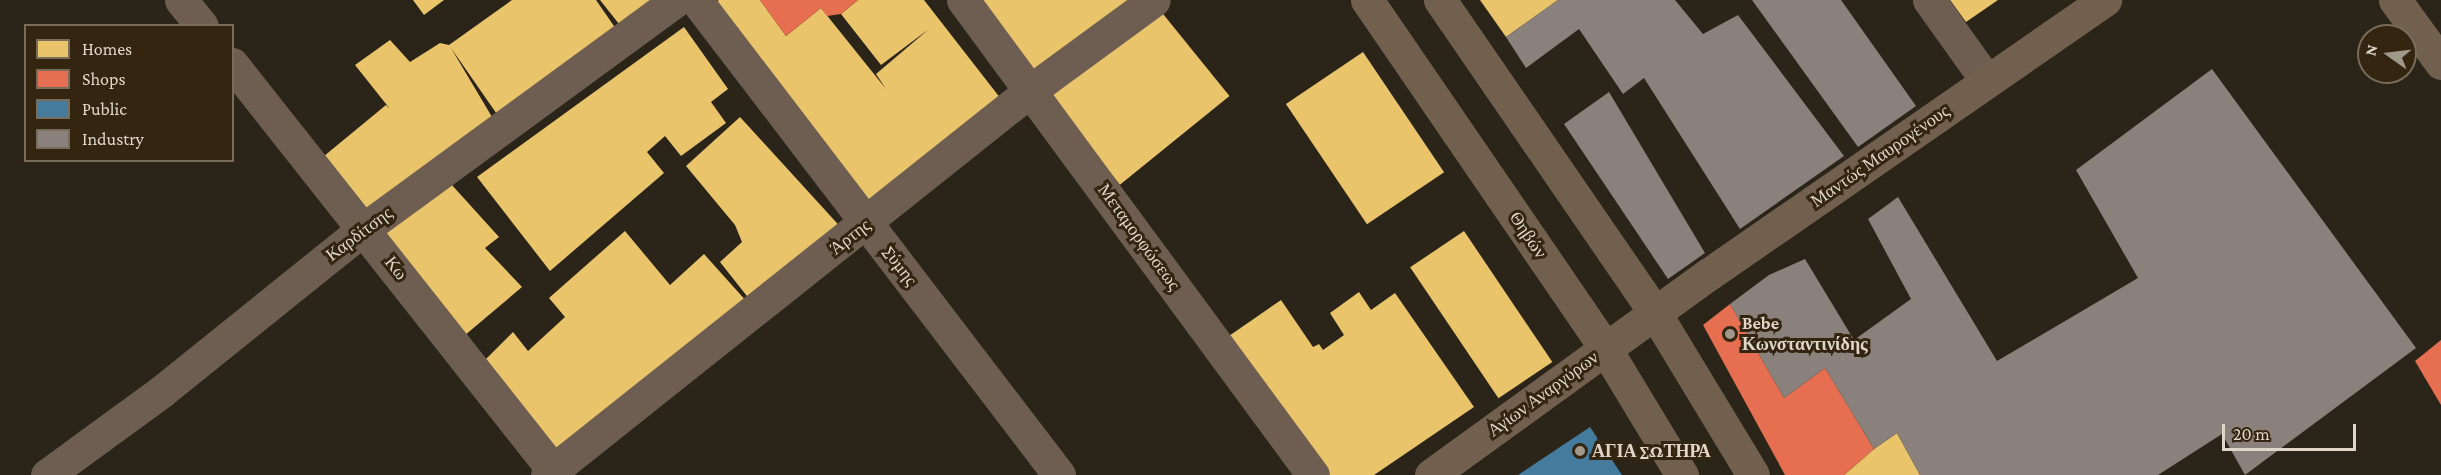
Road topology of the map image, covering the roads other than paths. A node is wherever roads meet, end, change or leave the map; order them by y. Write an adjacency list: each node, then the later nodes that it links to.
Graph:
1 (181, 0): 11 (street)
2 (676, 0): 17 (street, Καρδίτσης)
3 (696, 0): 16 (street, Σύμης)
4 (963, 0): 15 (street, Μεταμορφώσεως)
5 (1154, 0): 15 (street, Άρτης)
6 (1367, 0): 19 (main road, Θηβών)
7 (1440, 0): 18 (main road)
8 (1929, 0): 14 (street)
9 (2105, 0): 14 (main road, Μαντώς Μαυρογένους)
10 (2395, 0): 12 (main road)
11 (200, 24)
12 (2441, 63)
13 (234, 65): 17 (street, Κω)
14 (1987, 81): 18 (main road, Μαντώς Μαυρογένους)
15 (1031, 90): 16 (street, Άρτης); 23 (street, Μεταμορφώσεως)
16 (867, 223): 20 (street, Άρτης); 22 (street, Σύμης)
17 (365, 228): 20 (street, Κω); 21 (street, Καρδίτσης)
18 (1655, 313): 19 (main road, Αγίων Αναργύρων); 26 (main road)
19 (1605, 348): 24 (main road, Αγίων Αναργύρων); 25 (main road, Θηβών)
20 (552, 474)
21 (47, 475)
22 (1059, 475)
23 (1313, 475)
24 (1431, 475)
25 (1682, 475)
26 (1753, 475)

